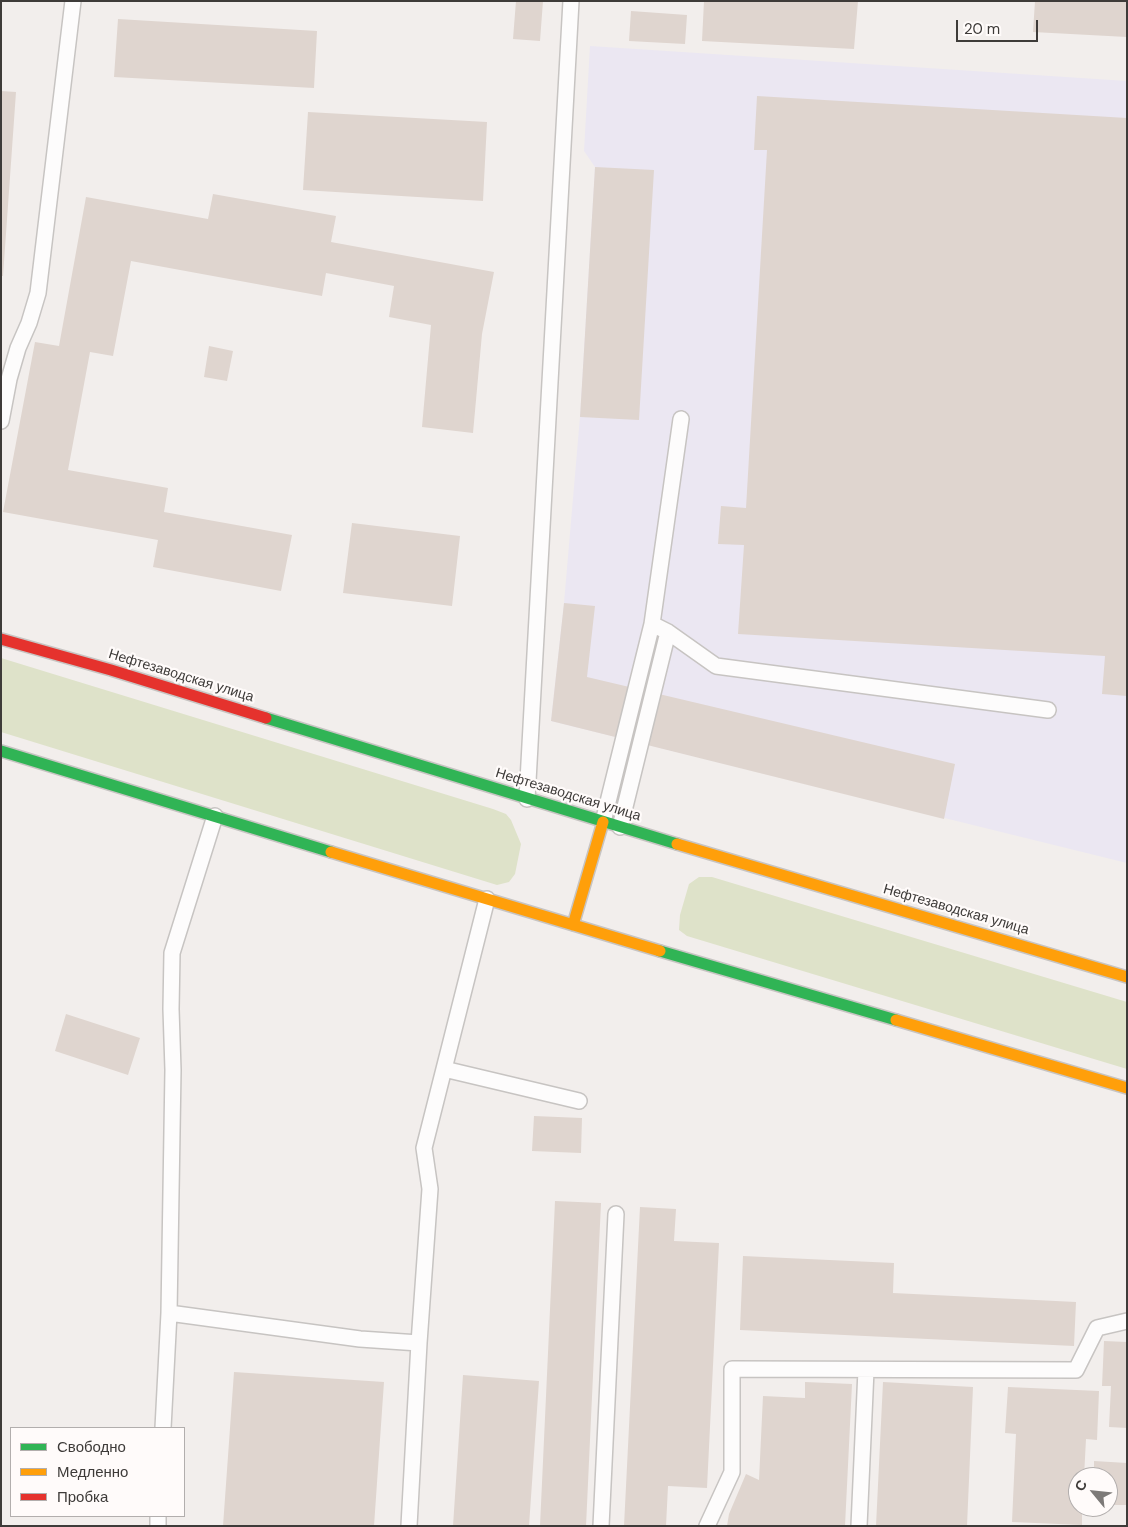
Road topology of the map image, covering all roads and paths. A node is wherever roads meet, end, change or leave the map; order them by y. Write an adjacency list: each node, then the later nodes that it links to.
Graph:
1 (73, 1): 4 (lane)
2 (571, 1): 10 (lane)
3 (681, 420): 5 (lane)
4 (1, 421)
5 (652, 624): 6 (lane); 12 (lane)
6 (668, 632): 8 (lane); 13 (lane)
7 (1, 639): 10 (main road, Нефтезаводская улица)
8 (1048, 710)
9 (1, 751): 11 (main road)
10 (527, 799): 12 (main road, Нефтезаводская улица)
11 (214, 816): 14 (main road); 21 (lane)
12 (603, 822): 13 (main road, Нефтезаводская улица); 15 (main road)
13 (620, 827): 16 (main road, Нефтезаводская улица)
14 (487, 899): 15 (main road); 17 (lane)
15 (573, 924): 18 (main road)
16 (1127, 977)
17 (444, 1069): 19 (lane); 23 (lane)
18 (1127, 1088)
19 (579, 1101)
20 (616, 1214): 27 (lane)
21 (170, 1313): 23 (lane); 25 (lane)
22 (1127, 1321): 24 (lane)
23 (419, 1343): 26 (lane)
24 (866, 1370): 28 (lane); 29 (lane)
25 (163, 1427)
26 (409, 1526)
27 (601, 1526)
28 (707, 1526)
29 (859, 1526)

